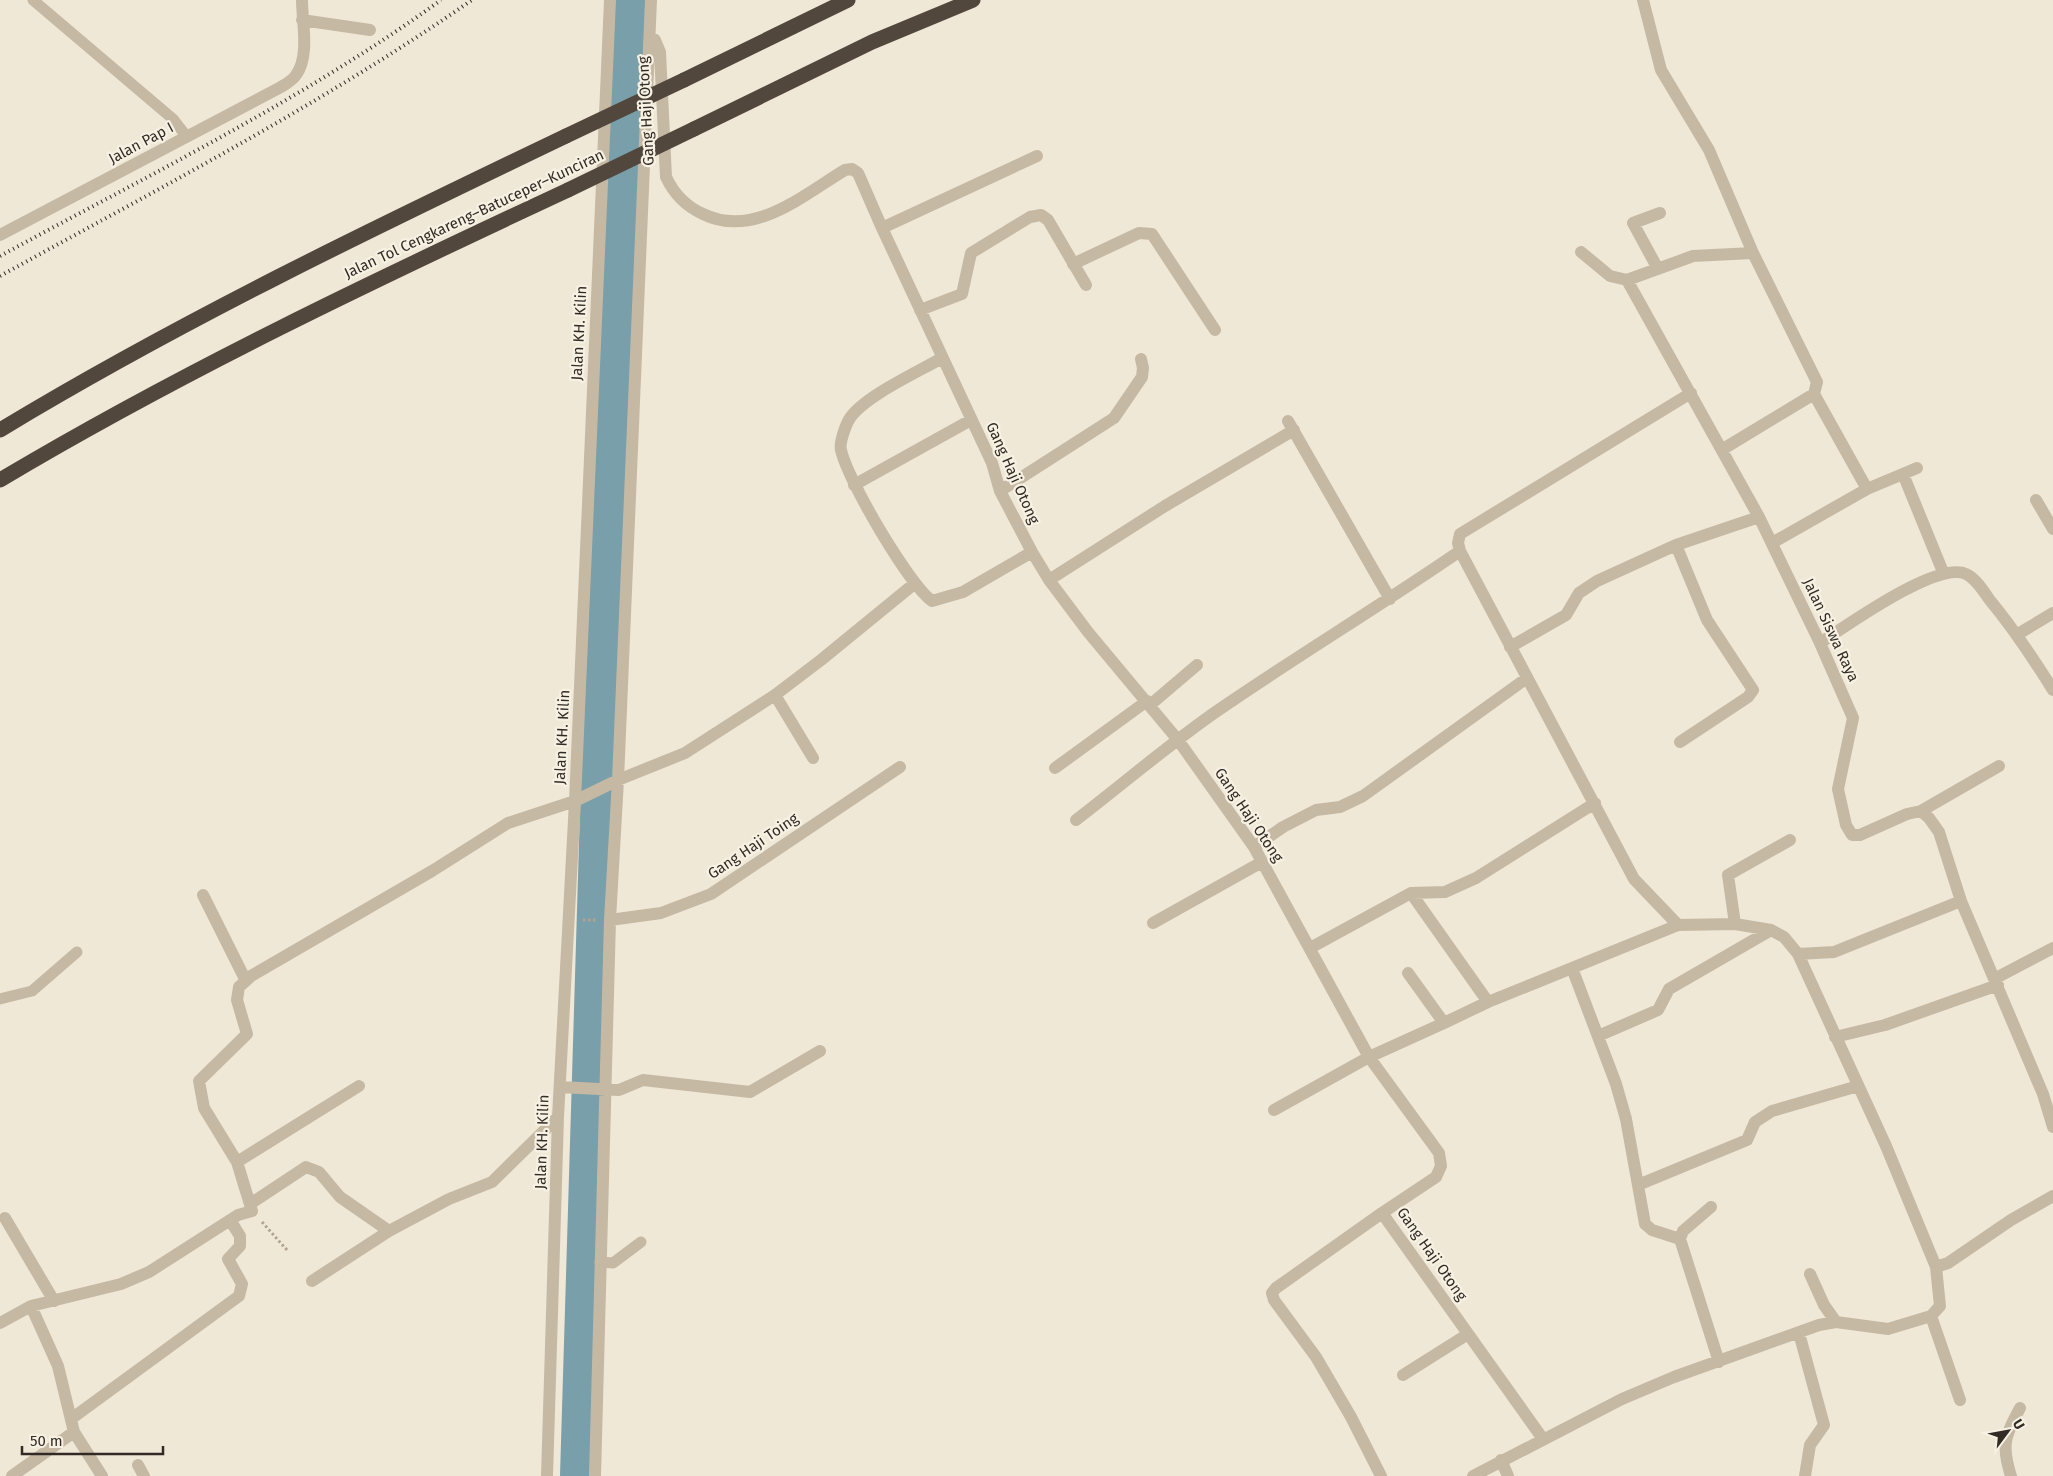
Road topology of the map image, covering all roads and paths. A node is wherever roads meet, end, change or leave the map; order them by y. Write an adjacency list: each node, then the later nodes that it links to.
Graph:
1 (33, 0): 11 (lane)
2 (302, 0): 8 (street)
3 (610, 0): 64 (street, Jalan KH. Kilin)
4 (651, 0): 10 (street)
5 (848, 0): 29 (highway, Jalan Tol Cengkareng–Batuceper–Kunciran, bridge)
6 (973, 0): 33 (highway, Jalan Tol Cengkareng–Batuceper–Kunciran, bridge)
7 (1643, 0): 17 (street)
8 (302, 20): 9 (street); 11 (street, Jalan Pap I)
9 (370, 30)
10 (650, 37): 14 (street, Gang Haji Otong); 63 (street)
11 (187, 137): 15 (street, Jalan Pap I)
12 (1037, 156): 14 (street)
13 (1660, 213): 19 (street)
14 (882, 228): 22 (street, Gang Haji Otong)
15 (0, 235)
16 (1581, 252): 20 (street)
17 (1753, 253): 19 (street); 27 (street)
18 (1073, 264): 21 (street); 22 (street); 23 (street)
19 (1658, 269): 20 (street)
20 (1627, 280): 26 (street, Jalan Siswa Raya)
21 (1086, 284)
22 (920, 310): 24 (street, Gang Haji Otong)
23 (1215, 330)
24 (942, 358): 28 (street, Gang Haji Otong); 34 (street)
25 (1141, 359): 36 (street)
26 (1691, 393): 30 (street, Jalan Siswa Raya); 42 (street)
27 (1814, 394): 30 (street); 35 (street)
28 (971, 420): 34 (street); 36 (street, Gang Haji Otong)
29 (0, 430)
30 (1723, 450): 38 (street, Jalan Siswa Raya)
31 (1916, 468): 32 (street)
32 (1902, 474): 35 (street); 44 (street)
33 (0, 480)
34 (854, 485): 46 (street)
35 (1867, 489): 40 (street)
36 (1000, 491): 43 (street, Gang Haji Otong)
37 (2036, 500): 39 (street)
38 (1759, 517): 40 (street, Jalan Siswa Raya); 41 (street)
39 (2053, 530)
40 (1772, 543): 50 (street, Jalan Siswa Raya)
41 (1676, 545): 51 (street); 58 (street)
42 (1460, 550): 47 (street); 51 (street)
43 (1032, 552): 45 (street, Gang Haji Otong); 46 (street)
44 (1943, 572): 49 (street); 50 (street)
45 (1049, 580): 47 (street); 56 (street, Gang Haji Otong)
46 (914, 584): 55 (street)
47 (1390, 599): 57 (street)
48 (2053, 613): 49 (street)
49 (2018, 634): 54 (street)
50 (1820, 643): 66 (street, Jalan Siswa Raya)
51 (1510, 647): 53 (street)
52 (1197, 665): 56 (street)
53 (1527, 678): 65 (street); 69 (street)
54 (2053, 690)
55 (775, 695): 59 (street); 63 (street)
56 (1149, 703): 57 (street, Gang Haji Otong); 62 (street)
57 (1178, 740): 67 (street); 69 (street, Gang Haji Otong)
58 (1680, 742)
59 (813, 758)
60 (1999, 766): 66 (street)
61 (900, 767): 75 (street, Gang Haji Toing)
62 (1055, 768)
63 (614, 782): 64 (street); 75 (street)
64 (575, 801): 86 (street); 97 (street, Jalan KH. Kilin)
65 (1595, 803): 71 (street); 78 (street)
66 (1921, 811): 73 (street)
67 (1076, 820)
68 (1790, 840): 77 (street)
69 (1254, 847): 70 (street, Gang Haji Otong)
70 (1262, 862): 76 (street); 80 (street, Gang Haji Otong)
71 (1411, 893): 80 (street); 89 (street)
72 (203, 895): 86 (street)
73 (1961, 901): 83 (street); 87 (street)
74 (583, 920): 75 (path)
75 (604, 920): 98 (street)
76 (1153, 923)
77 (1735, 924): 78 (street); 79 (street)
78 (1678, 925): 84 (street)
79 (1771, 930): 83 (street); 91 (street)
80 (1310, 948): 94 (street, Gang Haji Otong)
81 (2053, 948): 87 (street)
82 (77, 952): 88 (lane)
83 (1798, 954): 92 (street)
84 (1572, 968): 89 (street); 91 (street)
85 (1408, 973): 90 (street)
86 (246, 981): 103 (street)
87 (1997, 982): 92 (street); 99 (street)
88 (0, 1000)
89 (1488, 1002): 90 (street)
90 (1444, 1023): 94 (street)
91 (1598, 1036): 104 (street)
92 (1835, 1037): 96 (street)
93 (820, 1051): 98 (street)
94 (1369, 1056): 100 (street); 108 (street, Gang Haji Otong)
95 (359, 1086): 103 (street)
96 (1858, 1086): 104 (street); 116 (street)
97 (560, 1087): 98 (street); 101 (street, Jalan KH. Kilin)
98 (605, 1090): 115 (street)
99 (2048, 1090): 102 (street)
100 (1274, 1110)
101 (558, 1117): 111 (street); 135 (street, Jalan KH. Kilin)
102 (2053, 1127)
103 (236, 1162): 106 (street)
104 (1638, 1185): 112 (street)
105 (2053, 1196): 116 (street)
106 (251, 1207): 110 (street); 111 (street); 114 (path)
107 (1711, 1207): 112 (street)
108 (1382, 1213): 125 (street, Gang Haji Otong); 137 (street)
109 (6, 1218): 119 (street)
110 (230, 1220): 119 (street); 130 (street)
111 (389, 1231): 118 (street)
112 (1680, 1239): 126 (street)
113 (641, 1242): 115 (lane)
114 (287, 1250)
115 (600, 1262): 136 (street)
116 (1936, 1268): 121 (street)
117 (1810, 1274): 122 (street)
118 (312, 1282)
119 (54, 1301): 120 (street)
120 (30, 1306): 123 (street); 130 (street)
121 (1931, 1316): 122 (street); 128 (street)
122 (1836, 1322): 124 (street)
123 (0, 1323)
124 (1799, 1333): 126 (street); 140 (street)
125 (1468, 1334): 127 (street); 131 (street, Gang Haji Otong)
126 (1719, 1362): 131 (street)
127 (1403, 1375)
128 (1960, 1400)
129 (2020, 1408): 141 (street)
130 (72, 1425): 133 (street); 134 (street)
131 (1543, 1439): 132 (street)
132 (1501, 1460): 138 (street); 139 (street)
133 (12, 1476)
134 (102, 1476)
135 (546, 1476)
136 (594, 1476)
137 (1382, 1476)
138 (1473, 1476)
139 (1508, 1476)
140 (1805, 1476)
141 (2011, 1476)

